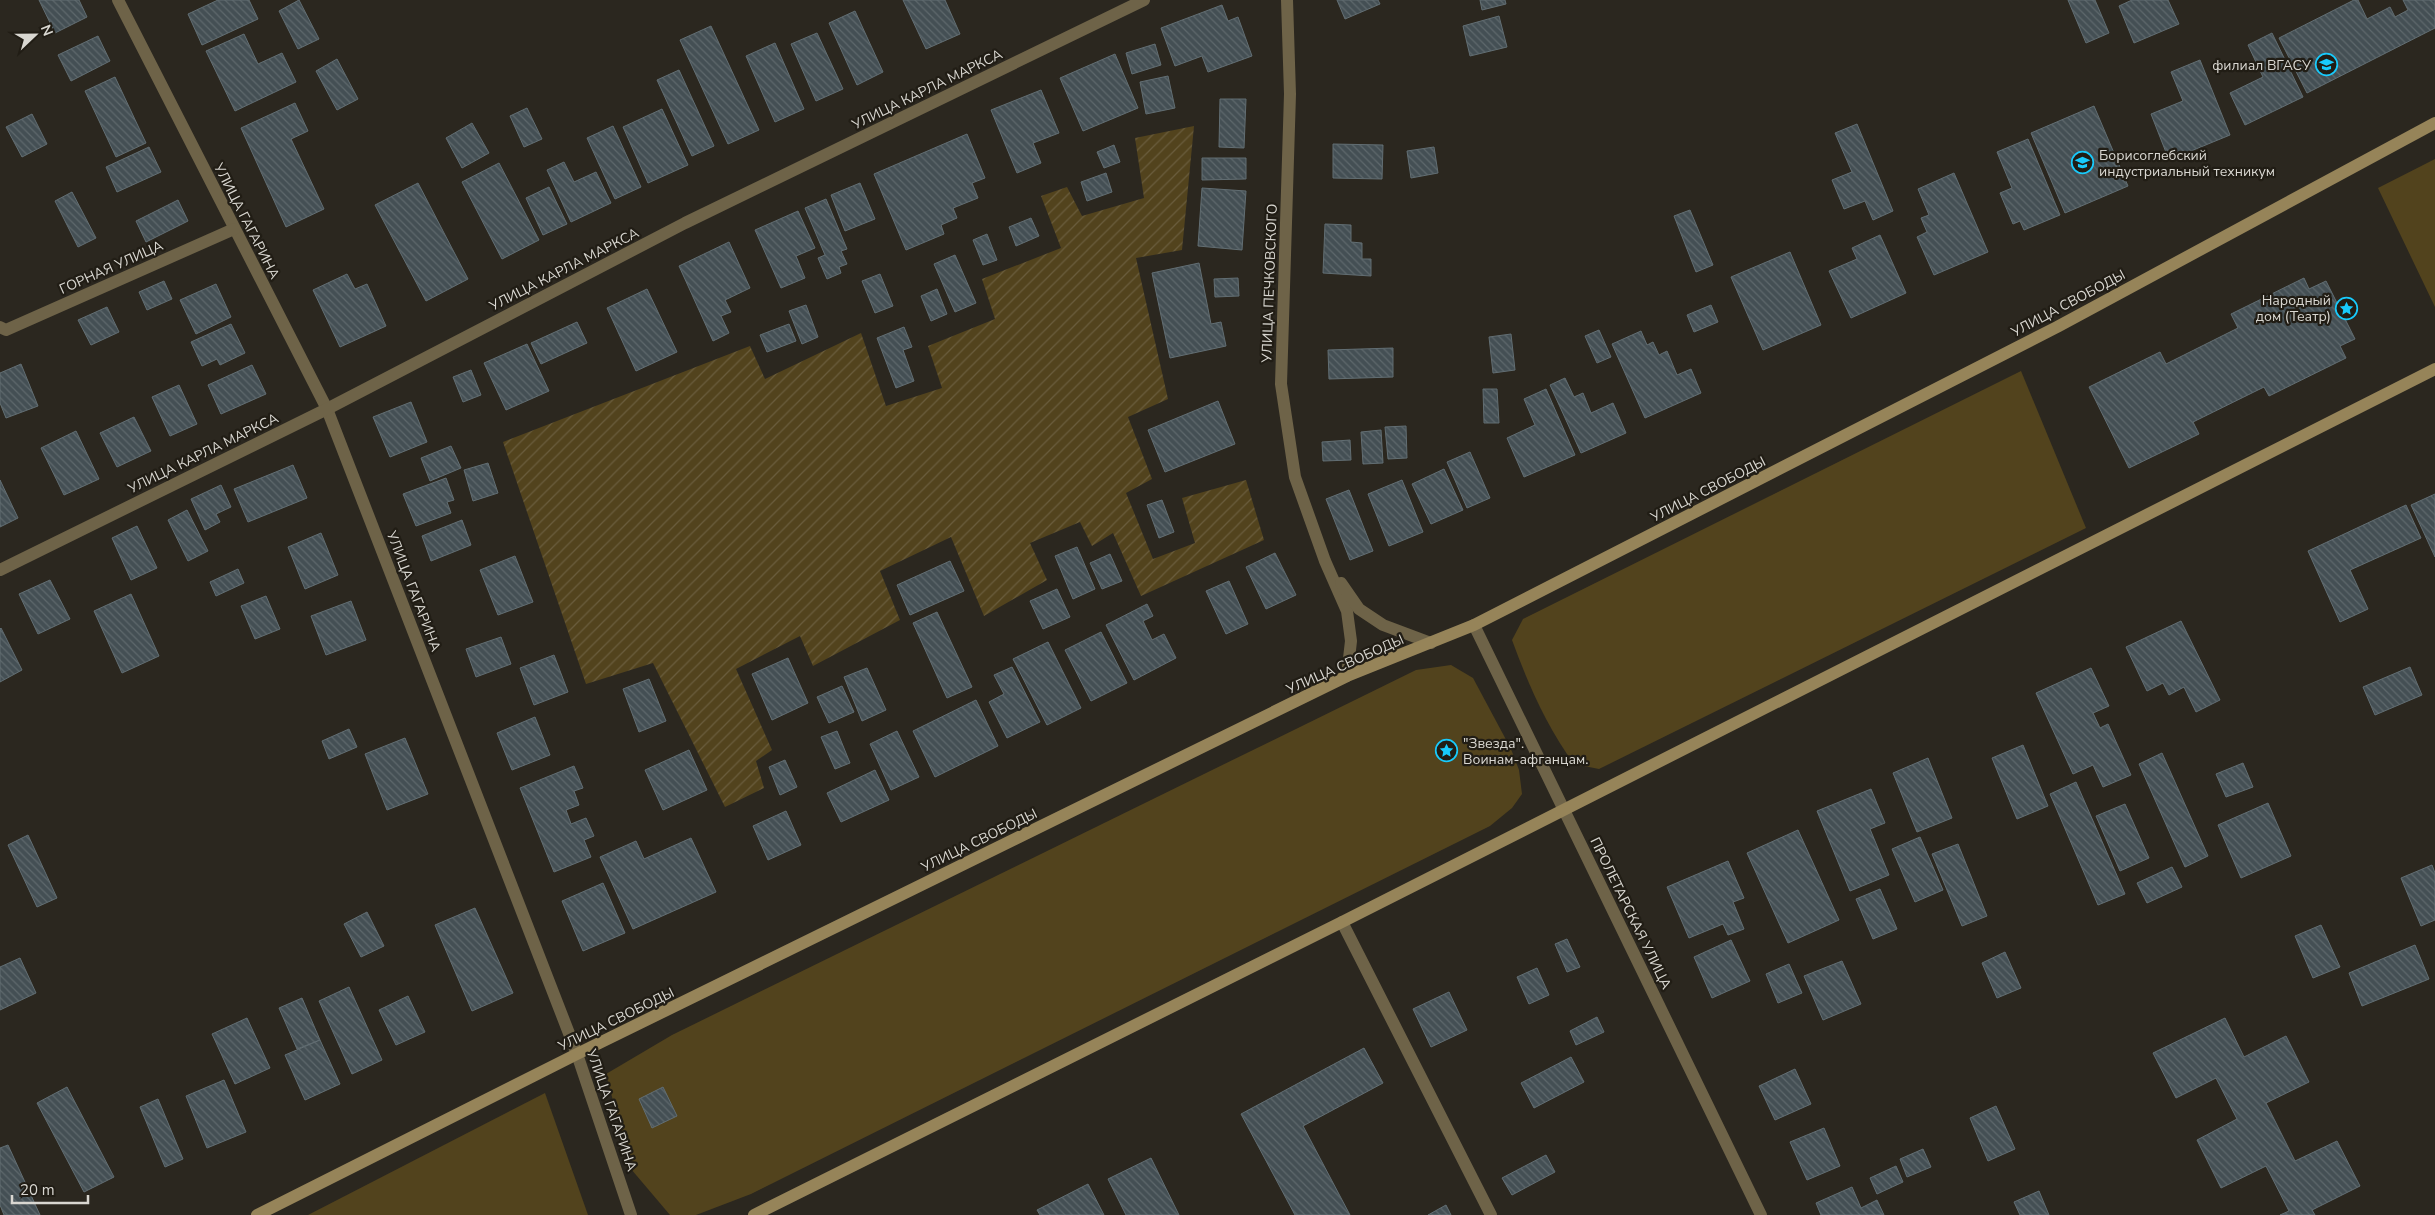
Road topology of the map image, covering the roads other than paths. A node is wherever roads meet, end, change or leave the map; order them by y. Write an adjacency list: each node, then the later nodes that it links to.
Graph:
1 (118, 0): 5 (street, УЛИЦА ГАГАРИНА)
2 (1144, 0): 8 (street, УЛИЦА КАРЛА МАРКСА)
3 (1287, 0): 9 (street, УЛИЦА ПЕЧКОВСКОГО)
4 (2435, 123): 11 (main road, УЛИЦА СВОБОДЫ)
5 (234, 230): 6 (street, ГОРНАЯ УЛИЦА); 8 (street, УЛИЦА ГАГАРИНА)
6 (0, 327)
7 (2435, 369): 14 (main road)
8 (327, 409): 10 (street, УЛИЦА КАРЛА МАРКСА); 16 (street, УЛИЦА ГАГАРИНА)
9 (1325, 561): 12 (street); 13 (street)
10 (0, 570)
11 (1474, 625): 12 (main road, УЛИЦА СВОБОДЫ); 14 (street, ПРОЛЕТАРСКАЯ УЛИЦА)
12 (1431, 643): 13 (main road, УЛИЦА СВОБОДЫ)
13 (1347, 676): 16 (main road, УЛИЦА СВОБОДЫ)
14 (1563, 809): 15 (main road); 21 (street, ПРОЛЕТАРСКАЯ УЛИЦА)
15 (1342, 922): 19 (main road); 20 (street)
16 (577, 1054): 17 (main road, УЛИЦА СВОБОДЫ); 18 (street, УЛИЦА ГАГАРИНА)
17 (257, 1215)
18 (631, 1215)
19 (754, 1215)
20 (1491, 1215)
21 (1761, 1215)

